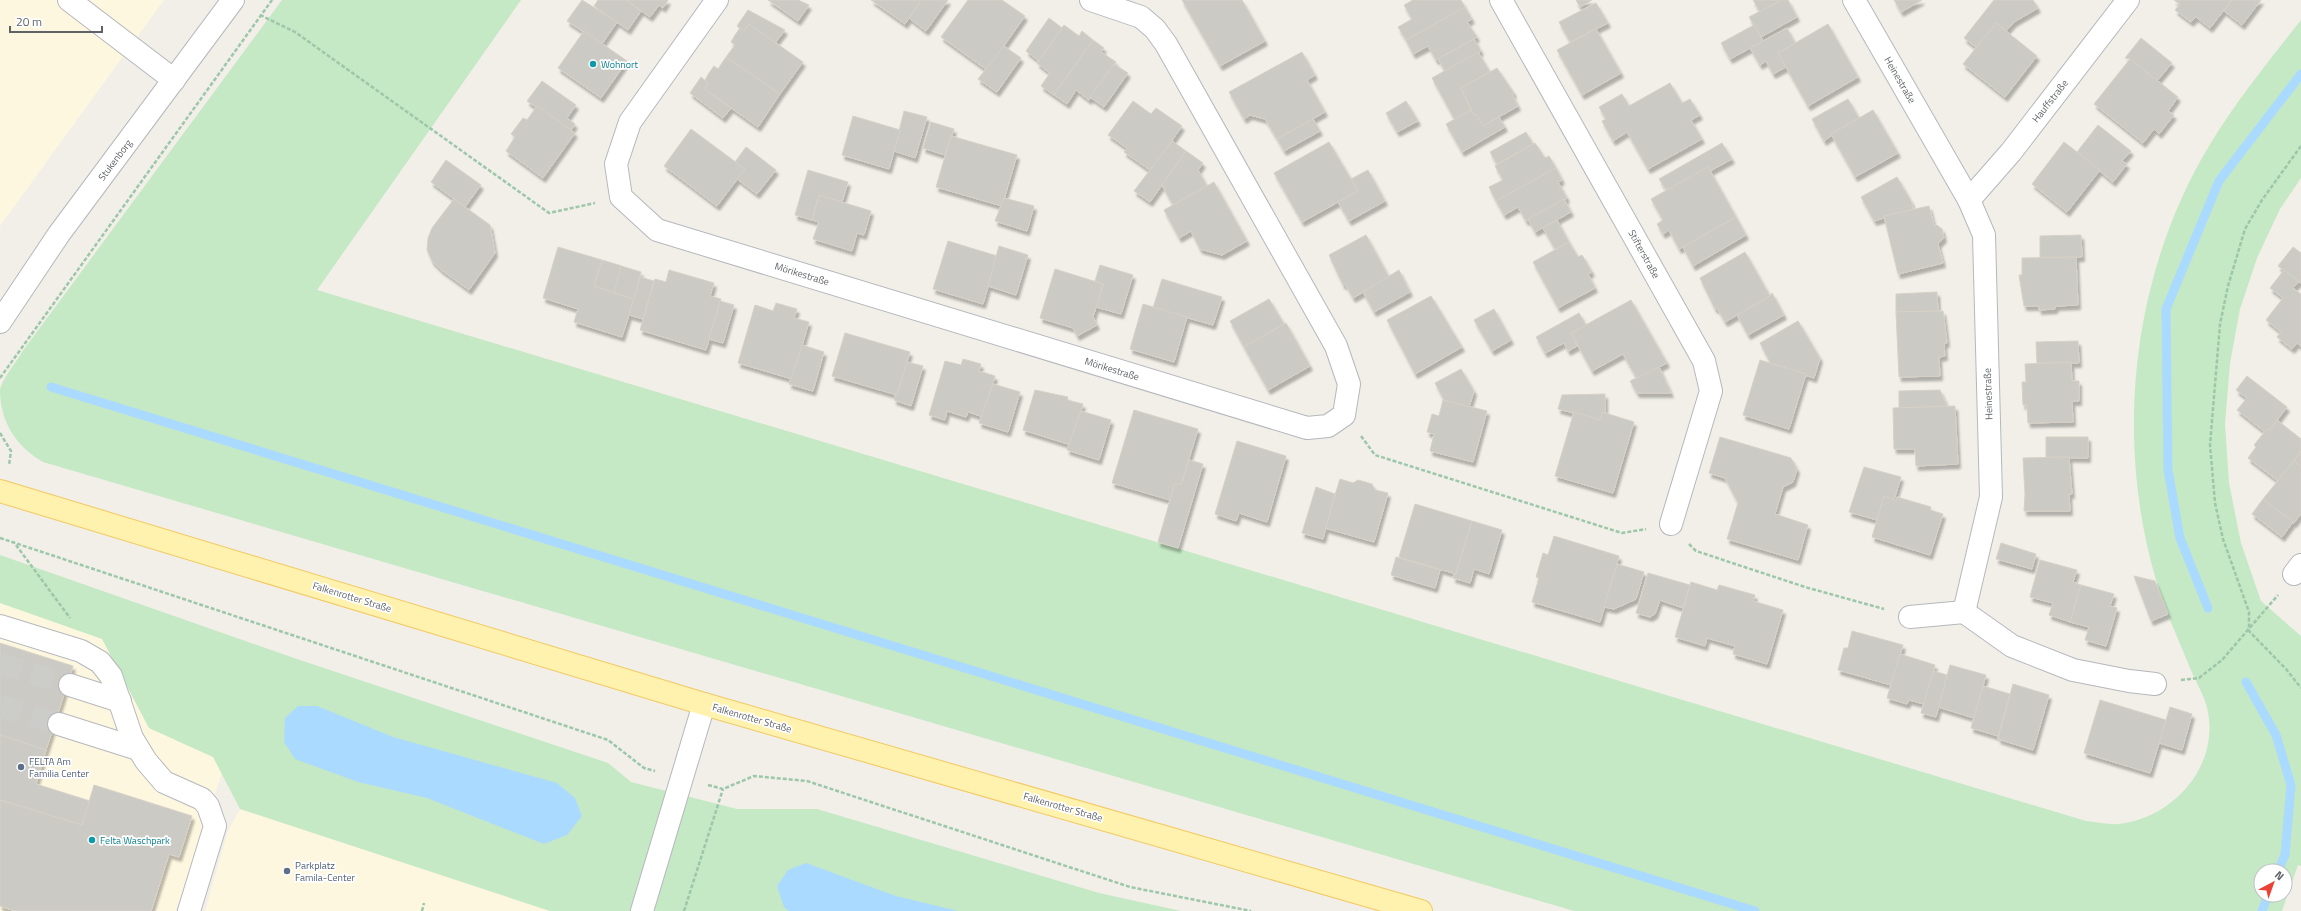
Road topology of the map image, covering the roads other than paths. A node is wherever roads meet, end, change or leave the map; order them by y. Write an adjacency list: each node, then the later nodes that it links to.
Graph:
1 (69, 0): 8 (street)
2 (233, 0): 8 (street, Stukenborg)
3 (717, 0): 7 (street, Mörikestraße)
4 (1501, 0): 12 (street, Stifterstraße)
5 (1854, 0): 9 (street, Heinestraße)
6 (2128, 0): 9 (street, Hauffstraße)
7 (1098, 1)
8 (174, 80): 10 (street, Stukenborg)
9 (1969, 200): 13 (street, Heinestraße)
10 (0, 322)
11 (0, 491): 19 (main road, Falkenrotter Straße)
12 (1671, 524)
13 (1964, 612): 14 (street); 16 (street)
14 (1910, 617)
15 (0, 626): 18 (street)
16 (2155, 684)
17 (70, 685): 18 (street)
18 (120, 701): 21 (street)
19 (704, 704): 23 (street, Falkenrotter Straße); 24 (main road, Falkenrotter Straße)
20 (59, 724): 21 (street)
21 (138, 749): 22 (street)
22 (189, 911)
23 (642, 911)
24 (1422, 911)

